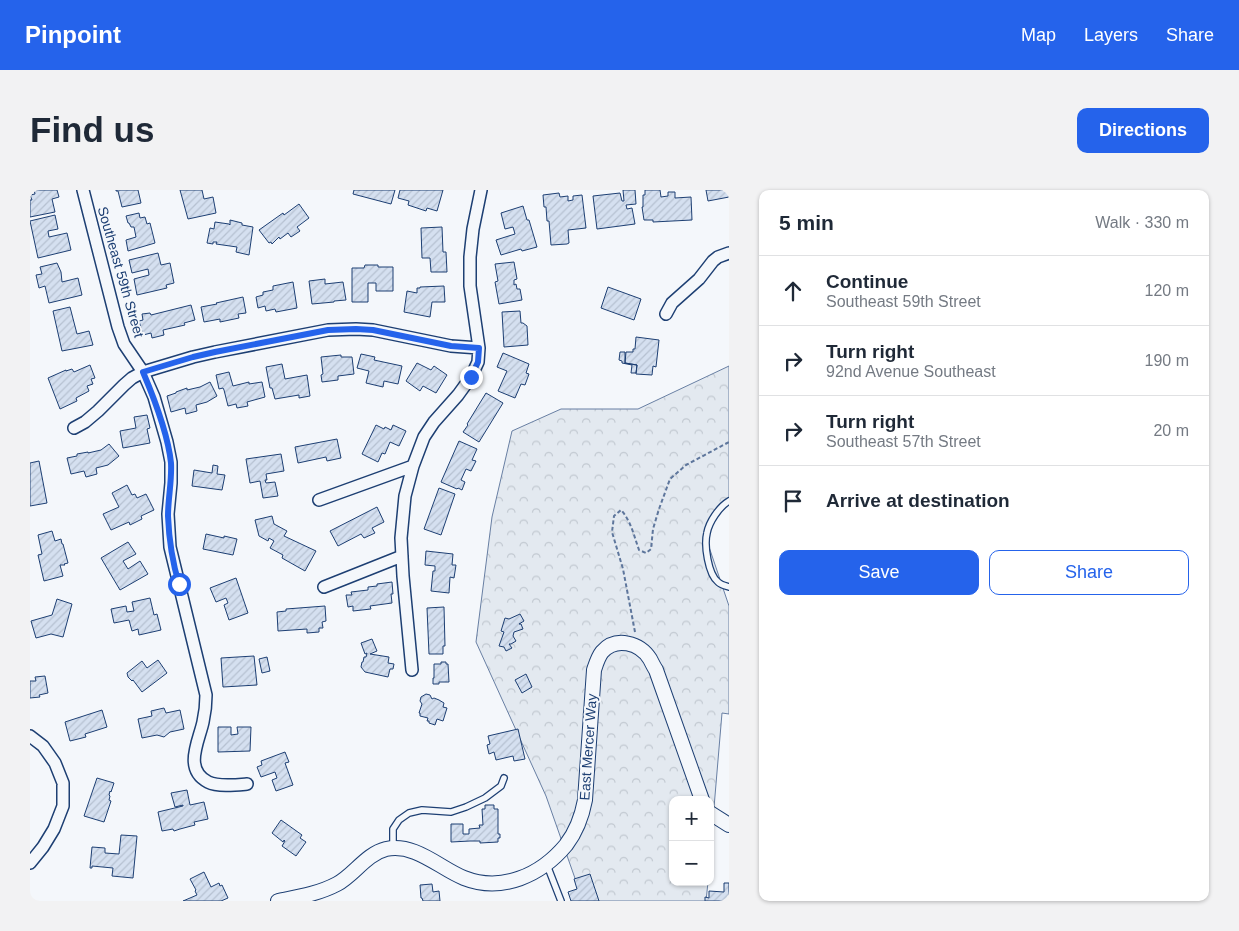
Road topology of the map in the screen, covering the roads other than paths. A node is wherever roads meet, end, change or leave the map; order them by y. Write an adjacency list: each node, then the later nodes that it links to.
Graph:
1 (83, 190): 6 (street, Southeast 59th Street)
2 (481, 190): 5 (street)
3 (729, 253): 4 (street)
4 (666, 314)
5 (479, 348): 6 (street); 8 (street)
6 (143, 372): 7 (street); 17 (street, Southeast 59th Street)
7 (74, 428)
8 (413, 466): 9 (street); 11 (street)
9 (319, 500)
10 (729, 501): 13 (lane)
11 (402, 556): 12 (street); 14 (street)
12 (324, 587)
13 (729, 587)
14 (412, 670)
15 (30, 736): 22 (street)
16 (504, 778): 21 (lane)
17 (247, 784)
18 (701, 796): 23 (street, East Mercer Way)
19 (714, 816): 20 (street)
20 (729, 825)
21 (394, 849): 23 (street, East Mercer Way); 24 (street, East Mercer Way)
22 (30, 863)
23 (546, 863): 25 (lane)
24 (278, 901)
25 (560, 901)

